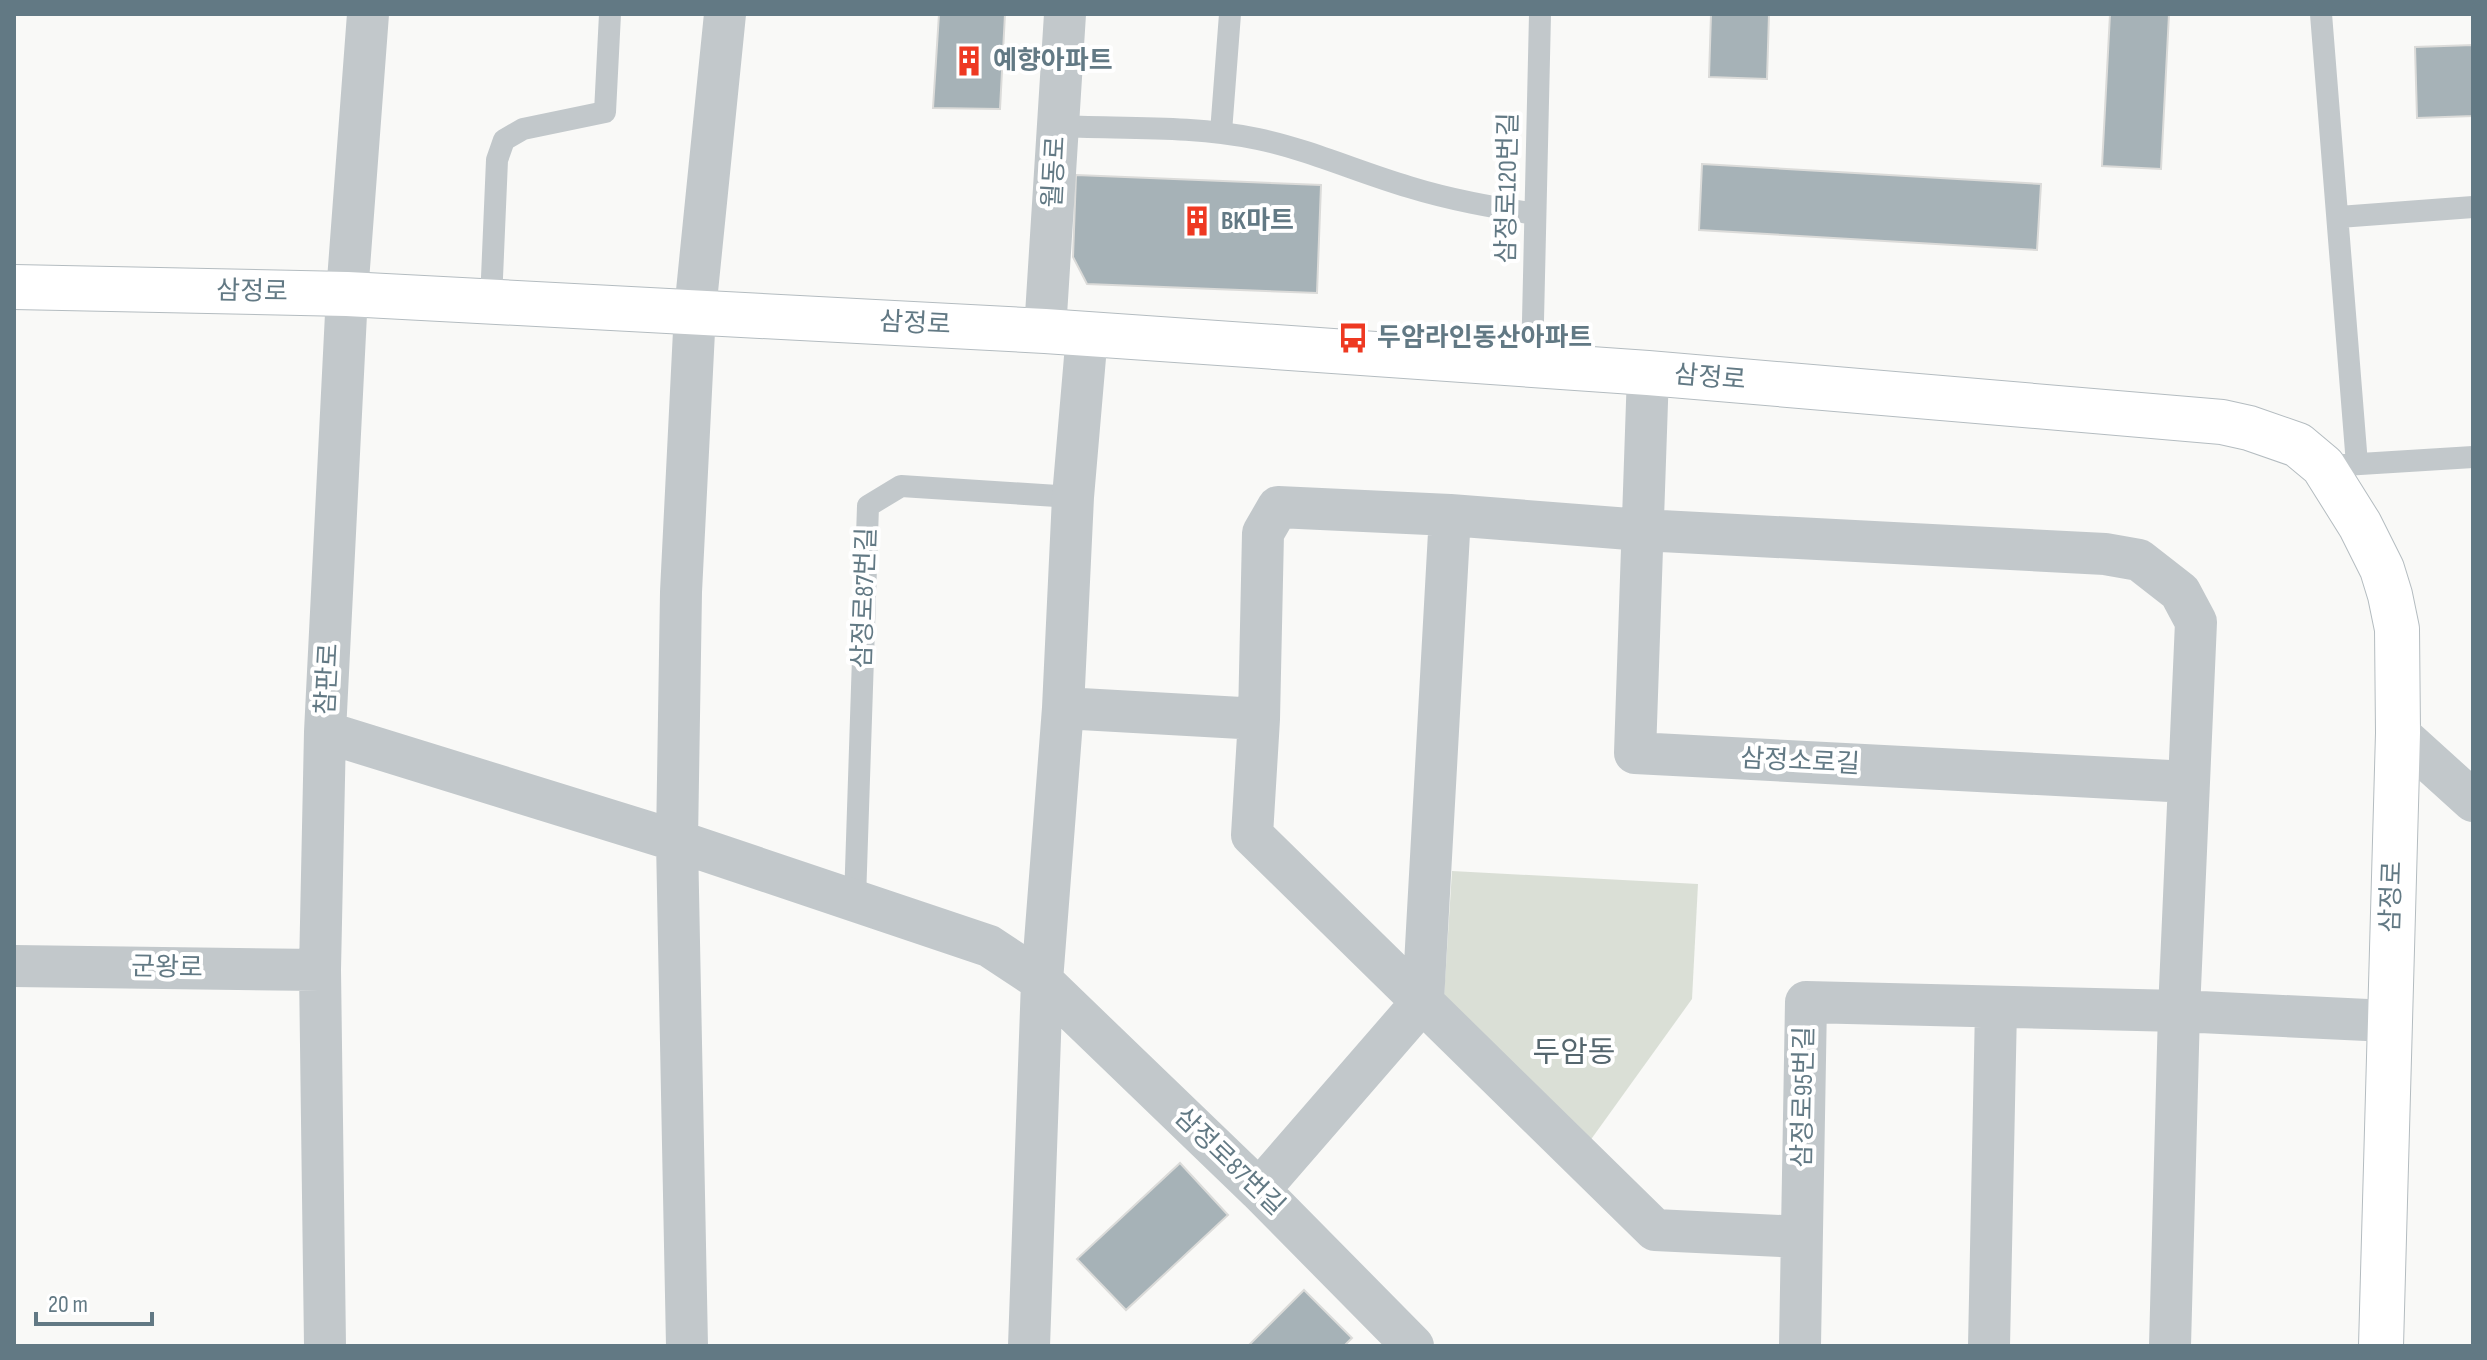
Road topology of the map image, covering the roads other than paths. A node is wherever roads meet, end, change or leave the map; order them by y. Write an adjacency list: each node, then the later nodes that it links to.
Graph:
1 (368, 14): 14 (street, 참판로)
2 (610, 14): 15 (lane)
3 (725, 14): 16 (street)
4 (1065, 14): 8 (street, 월동로)
5 (1230, 14): 9 (lane)
6 (1540, 14): 11 (lane, 삼정로120번길)
7 (2321, 14): 12 (lane)
8 (1057, 126): 9 (lane); 17 (street, 월동로)
9 (1221, 132): 11 (lane)
10 (2473, 207): 12 (lane)
11 (1535, 214): 18 (lane, 삼정로120번길)
12 (2339, 217): 21 (lane)
13 (14, 287): 14 (street, 삼정로)
14 (347, 294): 15 (street, 삼정로); 27 (street, 참판로)
15 (491, 301): 16 (street, 삼정로)
16 (695, 311): 17 (street, 삼정로); 31 (street)
17 (1066, 332): 18 (street, 삼정로); 22 (street)
18 (1532, 364): 19 (street, 삼정로)
19 (1648, 373): 21 (street, 삼정로); 24 (street)
20 (2473, 457): 21 (lane)
21 (2340, 465): 28 (street, 삼정로)
22 (1073, 497): 25 (street); 32 (lane, 삼정로87번길)
23 (1450, 515): 24 (street); 26 (street); 36 (street)
24 (1642, 530): 29 (street); 29 (street, 삼정소로길)
25 (1063, 708): 26 (street); 35 (street)
26 (1259, 719): 36 (street)
27 (325, 732): 31 (street, 삼정로87번길); 34 (street, 참판로)
28 (2398, 733): 30 (street); 39 (street, 삼정로)
29 (2189, 782): 38 (street)
30 (2473, 801)
31 (677, 841): 32 (street, 삼정로87번길); 43 (street)
32 (855, 900): 35 (street, 삼정로87번길)
33 (14, 966): 34 (street, 군왕로)
34 (320, 970): 42 (street, 참판로)
35 (1042, 981): 40 (street, 삼정로87번길); 44 (street)
36 (1423, 1001): 40 (street); 41 (street)
37 (1996, 1008): 38 (street, 삼정로95번길); 41 (street, 삼정로95번길); 47 (street)
38 (2179, 1011): 39 (street, 삼정로95번길); 48 (street)
39 (2388, 1021): 49 (street, 삼정로)
40 (1259, 1190): 45 (street, 삼정로87번길)
41 (1801, 1237): 46 (street)
42 (325, 1346)
43 (687, 1346)
44 (1029, 1346)
45 (1413, 1346)
46 (1800, 1346)
47 (1989, 1346)
48 (2170, 1346)
49 (2381, 1346)

